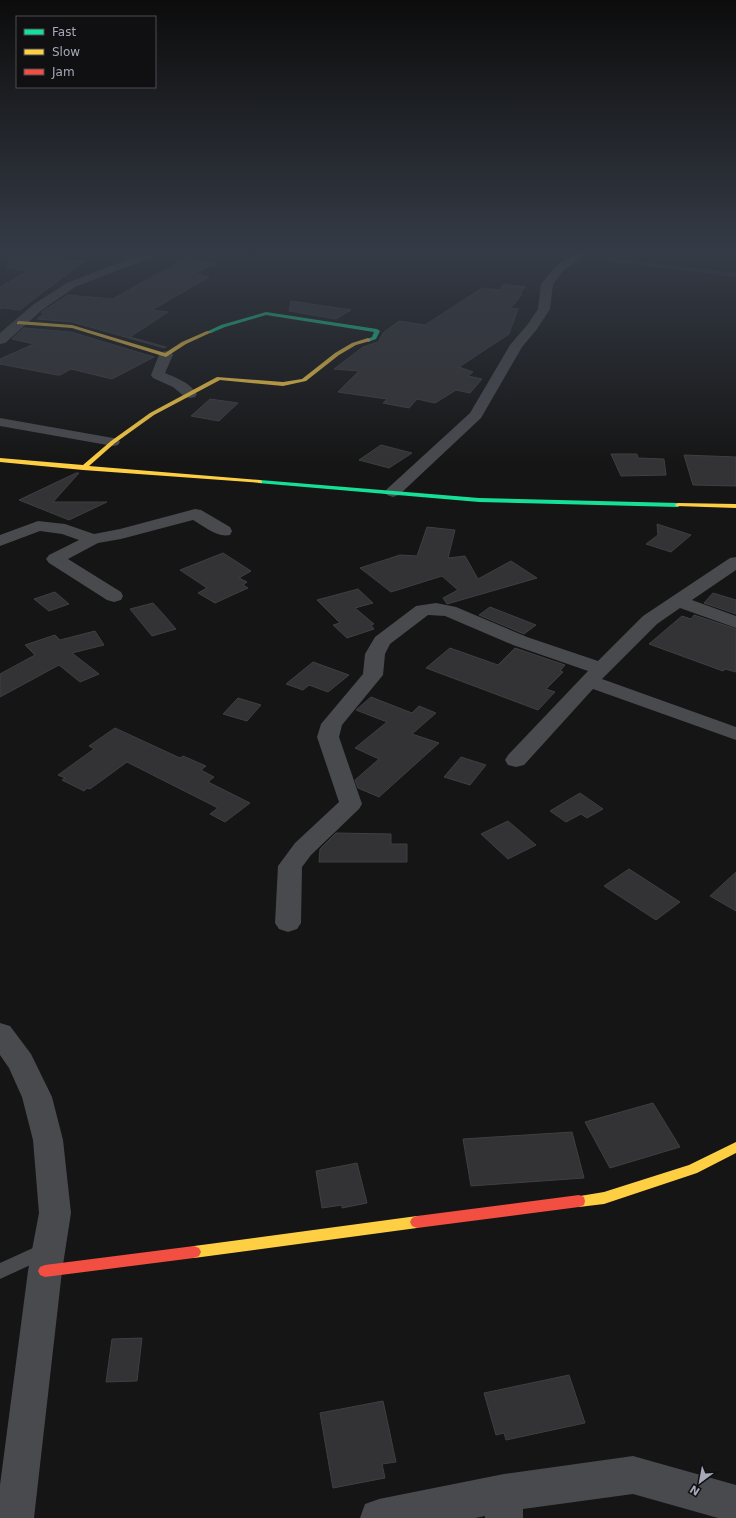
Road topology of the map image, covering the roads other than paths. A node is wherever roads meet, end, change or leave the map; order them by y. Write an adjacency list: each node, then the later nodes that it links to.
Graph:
1 (19, 323): 5 (street); 6 (street)
2 (233, 323): 6 (street)
3 (327, 323): 7 (street)
4 (535, 323): 12 (street)
5 (0, 340)
6 (166, 355): 7 (street)
7 (190, 394): 9 (street)
8 (0, 422): 9 (street)
9 (113, 442): 11 (street)
10 (0, 460): 11 (street)
11 (84, 468): 12 (street)
12 (393, 492): 13 (street)
13 (736, 506)
14 (224, 531): 15 (street)
15 (93, 539): 16 (street); 18 (street)
16 (0, 541)
17 (736, 562): 19 (street)
18 (114, 596)
19 (678, 601): 20 (street); 21 (street)
20 (736, 622)
21 (595, 675): 22 (street); 23 (street); 24 (street)
22 (736, 734)
23 (516, 760)
24 (288, 923)
25 (0, 1034): 27 (street)
26 (736, 1147): 27 (street)
27 (46, 1260): 28 (lane); 31 (street)
28 (0, 1271)
29 (736, 1504): 30 (street)
30 (504, 1506): 32 (street)
31 (15, 1518)
32 (379, 1518)

